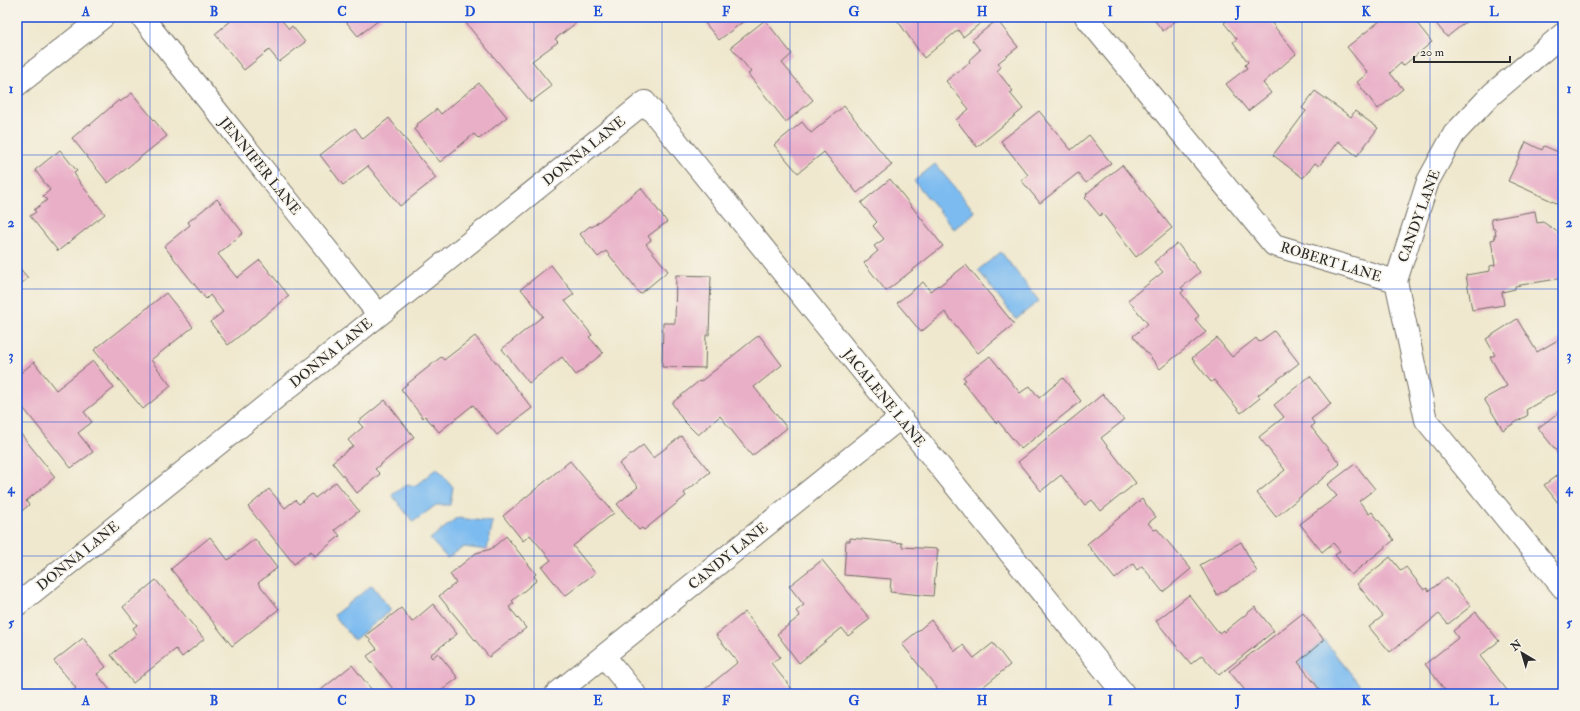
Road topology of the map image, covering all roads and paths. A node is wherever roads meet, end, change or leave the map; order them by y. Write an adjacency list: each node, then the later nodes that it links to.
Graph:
1 (102, 17): 5 (street)
2 (142, 17): 8 (street, JENNIFER LANE)
3 (1086, 17): 7 (street, ROBERT LANE)
4 (1563, 34): 7 (street, CANDY LANE)
5 (17, 85)
6 (645, 102): 8 (street, DONNA LANE); 9 (street, JACALENE LANE)
7 (1396, 281): 10 (street, ROBERT LANE)
8 (379, 315): 11 (street, DONNA LANE)
9 (900, 418): 12 (street, CANDY LANE); 15 (street, JACALENE LANE)
10 (1563, 588)
11 (17, 605)
12 (604, 656): 13 (street, CANDY LANE); 14 (street)
13 (556, 694)
14 (635, 694)
15 (1124, 694)

